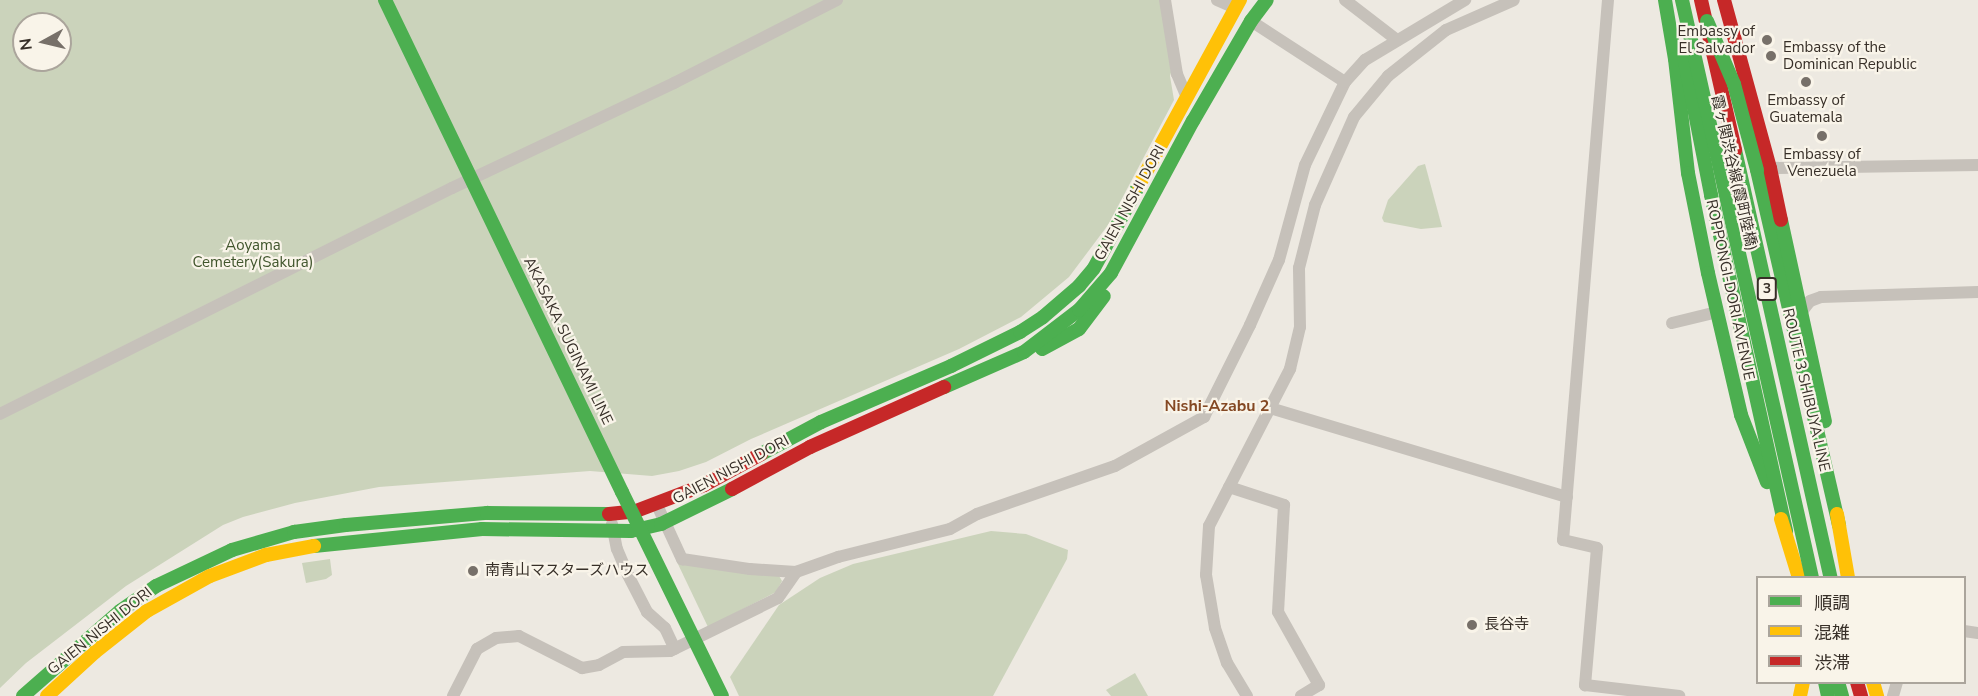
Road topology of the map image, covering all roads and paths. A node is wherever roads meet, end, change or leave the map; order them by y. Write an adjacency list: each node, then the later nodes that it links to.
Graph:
1 (385, 0): 26 (main road, AKASAKA SUGINAMI LINE)
2 (837, 0): 26 (street)
3 (1165, 0): 23 (street)
4 (1217, 0): 16 (street)
5 (1267, 0): 17 (main road, GAIEN NISHI DORI)
6 (1346, 0): 20 (street)
7 (1465, 0): 19 (street)
8 (1514, 0): 21 (street)
9 (1608, 0): 35 (street)
10 (1665, 0): 29 (main road, ROPPONGI-DORI AVENUE)
11 (1676, 0): 32 (main road, 霞ヶ関渋谷線(霞町陸橋), bridge); 32 (main road)
12 (1682, 0): 44 (main road, 3, bridge)
13 (1701, 0): 18 (main road, ROUTE 3 SHIBUYA LINE / 3)
14 (1706, 0): 39 (main road, 霞ヶ関渋谷線(霞町陸橋), bridge)
15 (1724, 0): 25 (main road)
16 (1238, 4): 23 (main road, GAIEN NISHI DORI)
17 (1251, 21): 22 (street); 38 (main road, GAIEN NISHI DORI)
18 (1707, 21): 39 (main road, bridge); 46 (main road, ROUTE 3 SHIBUYA LINE / 3, bridge)
19 (1412, 33): 20 (street); 21 (street)
20 (1398, 40): 22 (street)
21 (1424, 45): 31 (street)
22 (1345, 82): 42 (street)
23 (1186, 97): 36 (main road, GAIEN NISHI DORI)
24 (1978, 165): 25 (street)
25 (1770, 168): 28 (main road)
26 (471, 180): 33 (street); 52 (main road, AKASAKA SUGINAMI LINE, bridge)
27 (1978, 292): 28 (street)
28 (1803, 310): 39 (main road)
29 (1717, 312): 30 (street); 41 (main road, ROPPONGI-DORI AVENUE)
30 (1672, 323)
31 (1270, 408): 34 (street); 35 (street)
32 (1764, 410): 41 (main road); 45 (main road)
33 (0, 414)
34 (1229, 487): 53 (street); 54 (street)
35 (1567, 497): 55 (street)
36 (657, 505): 37 (main road, GAIEN NISHI DORI); 38 (street)
37 (611, 514): 40 (street); 49 (main road, GAIEN NISHI DORI)
38 (665, 522): 40 (main road, GAIEN NISHI DORI); 42 (street)
39 (1839, 526): 47 (main road)
40 (613, 531): 48 (street); 50 (main road, GAIEN NISHI DORI)
41 (1786, 531): 43 (main road, ROPPONGI-DORI AVENUE)
42 (796, 572): 48 (street)
43 (1798, 576)
44 (1812, 576)
45 (1818, 576)
46 (1831, 576)
47 (1848, 576)
48 (675, 649): 51 (street)
49 (23, 696)
50 (47, 696)
51 (453, 696)
52 (722, 696)
53 (1247, 696)
54 (1301, 696)
55 (1679, 696)

